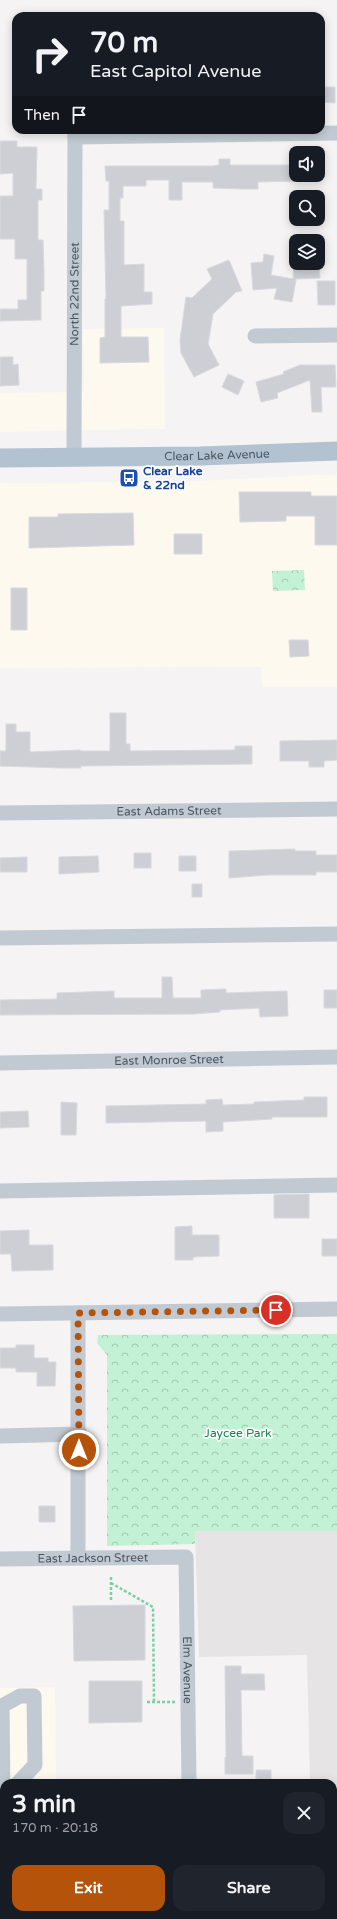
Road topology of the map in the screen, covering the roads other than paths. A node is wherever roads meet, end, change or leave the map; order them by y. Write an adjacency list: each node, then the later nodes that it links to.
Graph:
1 (325, 133): 2 (street)
2 (337, 133)
3 (75, 134): 7 (street, North 22nd Street)
4 (337, 335): 5 (street)
5 (255, 336)
6 (337, 451): 7 (main road, Clear Lake Avenue)
7 (74, 457): 8 (main road, Clear Lake Avenue)
8 (0, 458)
9 (337, 809): 10 (street, East Adams Street)
10 (0, 813)
11 (337, 934): 12 (street)
12 (0, 938)
13 (337, 1057): 14 (street, East Monroe Street)
14 (0, 1063)
15 (337, 1185): 16 (street)
16 (0, 1191)
17 (337, 1309): 18 (street)
18 (78, 1313): 19 (street); 20 (street)
19 (0, 1314)
20 (80, 1434): 21 (street); 22 (street)
21 (0, 1436)
22 (78, 1557): 23 (street, East Jackson Street); 24 (street, East Jackson Street)
23 (186, 1557): 27 (street, Elm Avenue)
24 (0, 1559)
25 (2, 1779): 26 (street)
26 (22, 1779)
27 (188, 1779)

